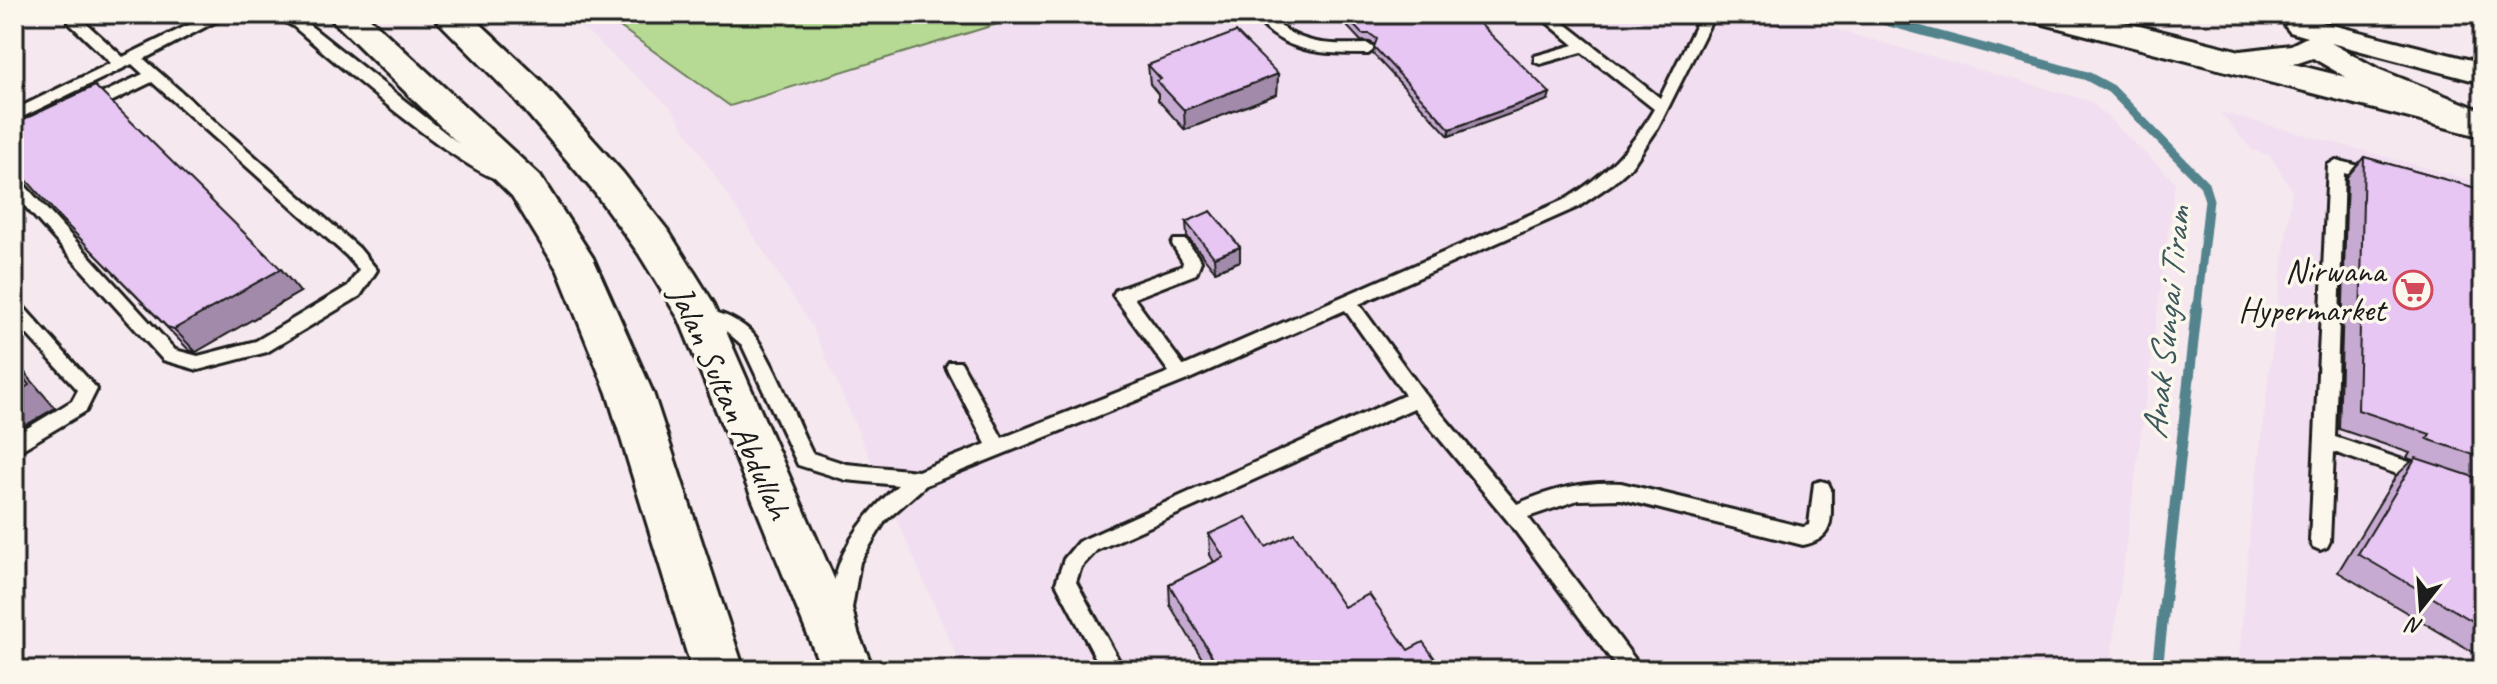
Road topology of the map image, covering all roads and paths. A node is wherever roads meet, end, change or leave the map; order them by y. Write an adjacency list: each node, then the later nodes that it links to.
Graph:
1 (224, 14): 14 (lane)
2 (278, 14): 25 (lane)
3 (344, 14): 25 (main road)
4 (449, 14): 29 (main road, Jalan Sultan Abdullah)
5 (1260, 14): 12 (lane)
6 (1544, 14): 11 (lane)
7 (2048, 14): 15 (main road)
8 (1707, 16): 19 (lane)
9 (74, 20): 14 (lane)
10 (2306, 35): 15 (street); 16 (street); 18 (street); 22 (street)
11 (1583, 47): 13 (lane); 19 (lane)
12 (1368, 49)
13 (1540, 59)
14 (127, 60): 17 (lane); 20 (lane)
15 (2226, 61): 18 (main road)
16 (2483, 73)
17 (153, 75): 21 (lane); 24 (lane)
18 (2335, 87): 22 (main road)
19 (1662, 108): 27 (lane)
20 (14, 116)
21 (70, 116)
22 (2483, 124)
23 (2395, 181): 33 (lane)
24 (14, 184)
25 (526, 186): 41 (main road)
26 (1180, 244): 31 (lane)
27 (1348, 302): 31 (lane); 32 (lane)
28 (14, 308): 34 (lane)
29 (699, 316): 36 (lane); 42 (main road, Jalan Sultan Abdullah)
30 (955, 367): 35 (lane)
31 (1181, 375): 35 (lane)
32 (1417, 398): 39 (lane); 44 (lane)
33 (2325, 441): 37 (lane); 40 (lane)
34 (14, 446)
35 (997, 447): 36 (lane)
36 (919, 479): 43 (lane)
37 (2440, 480)
38 (1821, 489): 39 (lane)
39 (1514, 514): 45 (lane)
40 (2320, 541)
41 (718, 670)
42 (848, 670)
43 (856, 670)
44 (1113, 670)
45 (1632, 670)

